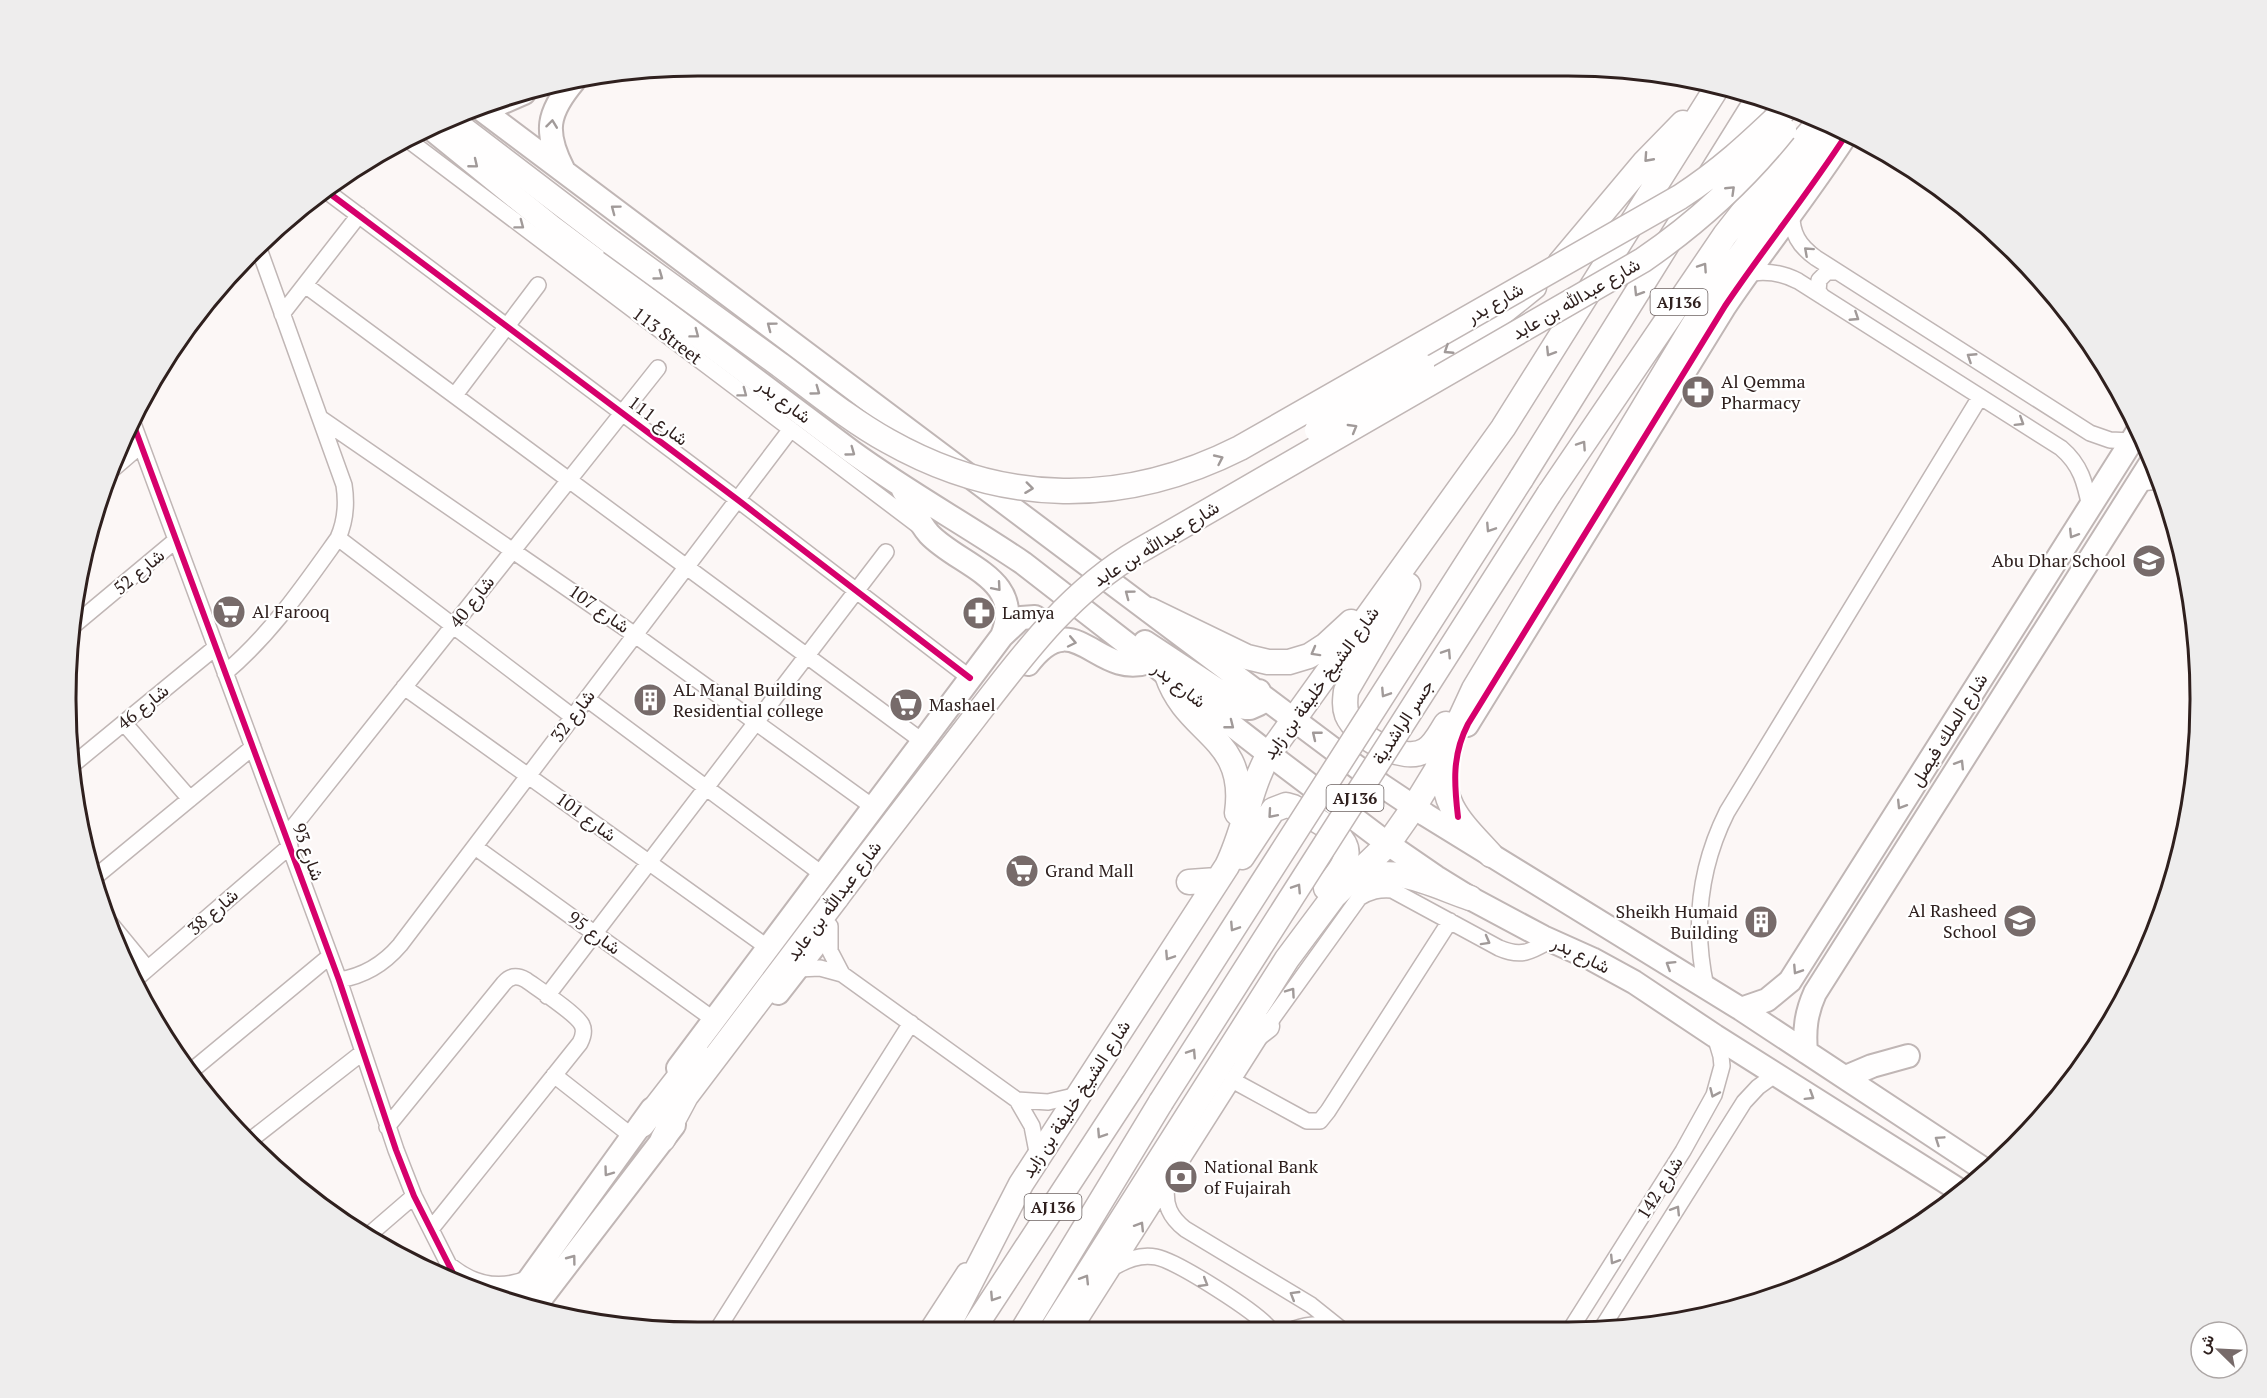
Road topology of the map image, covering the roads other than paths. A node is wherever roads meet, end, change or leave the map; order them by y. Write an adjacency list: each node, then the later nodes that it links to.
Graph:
1 (567, 91): 13 (main road, one-way to 1)
2 (1711, 97): 46 (main road, شارع الشيخ خليفة بن زايد, one-way to 46); 93 (main road, شارع عبدالله بن عابد, one-way to 93, bridge)
3 (1754, 106): 153 (main road, جسر الراشدية / AJ136, one-way to 153, bridge)
4 (488, 114): 13 (main road, شارع بدر)
5 (1780, 115): 7 (main road, شارع بدر, one-way to 5, bridge)
6 (1792, 119): 93 (main road, شارع عبدالله بن عابد, one-way to 6, bridge)
7 (459, 125)
8 (1814, 128): 154 (main road, جسر الراشدية / AJ136, one-way to 8, bridge)
9 (1822, 131): 66 (main road)
10 (438, 134): 40 (main road, شارع بدر, one-way to 40)
11 (1842, 141): 15 (main road)
12 (416, 145): 31 (street, 113 Street, one-way to 31)
13 (563, 170): 53 (main road, شارع بدر, one-way to 13)
14 (333, 196): 16 (street, شارع 111)
15 (1792, 212): 18 (street, one-way to 15); 19 (main road)
16 (359, 215): 20 (street); 24 (street, شارع 111)
17 (262, 256): 23 (street)
18 (1838, 272): 22 (street); 30 (street, one-way to 18)
19 (1746, 274): 22 (street); 83 (main road)
20 (305, 285): 23 (street); 26 (street)
21 (538, 285): 24 (street)
22 (1822, 296): 27 (street, one-way to 27)
23 (282, 314): 29 (street)
24 (507, 326): 26 (street); 28 (street, شارع 111)
25 (658, 368): 28 (street, شارع 40)
26 (455, 395): 38 (street)
27 (1980, 397): 35 (street, one-way to 35); 108 (street)
28 (622, 413): 38 (street, شارع 40); 41 (street, شارع 111)
29 (320, 418): 43 (street); 47 (street, شارع 107)
30 (2070, 421): 33 (street); 35 (street)
31 (791, 429): 41 (street, شارع 32); 44 (street, 113 Street)
32 (137, 433): 36 (street, شارع 93)
33 (2132, 436)
34 (2133, 439): 42 (main road, شارع الملك فيصل)
35 (2054, 443): 42 (street)
36 (141, 445): 37 (street); 45 (street, شارع 93)
37 (125, 459)
38 (569, 480): 47 (street, شارع 40); 50 (street)
39 (2150, 482): 95 (main road, شارع الملك فيصل, one-way to 39)
40 (900, 486): 44 (main road, شارع عبدالله بن عابد); 49 (main road, شارع بدر)
41 (738, 500): 50 (street, شارع 32); 52 (street, شارع 111)
42 (2090, 507): 92 (main road, شارع الملك فيصل, one-way to 92)
43 (338, 538): 56 (street); 63 (street)
44 (935, 539): 49 (main road); 58 (main road, شارع عبدالله بن عابد, one-way to 58)
45 (176, 540): 54 (street, شارع 52); 59 (street, شارع 93)
46 (1423, 541): 51 (main road, شارع الشيخ خليفة بن زايد); 66 (main road)
47 (513, 550): 56 (street, شارع 40); 57 (street, شارع 107)
48 (886, 552): 52 (street)
49 (1023, 563): 55 (main road, شارع بدر)
50 (687, 567): 57 (street, شارع 32); 61 (street)
51 (1391, 586): 53 (main road, one-way to 53); 70 (main road, شارع الشيخ خليفة بن زايد)
52 (856, 591): 61 (street); 64 (street, شارع 111)
53 (1150, 610): 67 (main road, شارع بدر)
54 (82, 620)
55 (1097, 622): 62 (main road, شارع بدر); 67 (main road)
56 (453, 626): 65 (street, شارع 40); 69 (street)
57 (635, 635): 68 (street, شارع 32); 71 (street, شارع 107)
58 (1002, 636): 60 (main road); 64 (main road, شارع عبدالله بن عابد)
59 (216, 647): 63 (street, شارع 93); 72 (street, شارع 46)
60 (1037, 652): 62 (main road, شارع عبدالله بن عابد, one-way to 62); 97 (main road, شارع عبدالله بن عابد)
61 (807, 656): 71 (street); 73 (street)
62 (1158, 669): 76 (main road, شارع بدر, one-way to 76); 89 (main road)
63 (225, 673): 75 (street, شارع 93)
64 (970, 678): 73 (main road, شارع عبدالله بن عابد)
65 (404, 687): 78 (street, شارع 101); 84 (street, شارع 40)
66 (1474, 689): 74 (main road)
67 (1259, 691): 70 (main road, شارع بدر)
68 (587, 699): 69 (street, شارع 32); 79 (street)
69 (573, 717): 78 (street, شارع 32)
70 (1294, 717): 76 (main road, شارع الشيخ خليفة بن زايد); 82 (main road, شارع بدر, one-way to 70)
71 (756, 722): 79 (street); 81 (street, شارع 107)
72 (124, 723): 77 (street, شارع 46); 80 (street)
73 (922, 741): 81 (main road, شارع عبدالله بن عابد)
74 (1448, 742): 82 (main road); 83 (main road)
75 (253, 747): 80 (street); 84 (street, شارع 93)
76 (1269, 754): 85 (main road, شارع بدر); 89 (main road, شارع الشيخ خليفة بن زايد)
77 (80, 759)
78 (528, 775): 86 (street, شارع 32); 88 (street, شارع 101)
79 (706, 788): 88 (street); 93 (street)
80 (190, 798): 90 (street)
81 (873, 807): 93 (main road, شارع عبدالله بن عابد)
82 (1414, 807): 85 (main road); 87 (main road, شارع بدر)
83 (1458, 817): 87 (main road)
84 (288, 841): 101 (street, شارع 93); 104 (street, شارع 38)
85 (1388, 844): 94 (main road, شارع بدر); 102 (main road)
86 (475, 847): 98 (street, شارع 95); 106 (street, شارع 32)
87 (1491, 855): 108 (main road, شارع بدر, one-way to 87)
88 (649, 862): 98 (street); 100 (street, شارع 101)
89 (1224, 869): 91 (main road); 107 (main road, one-way to 89); 123 (main road, شارع الشيخ خليفة بن زايد, one-way to 123)
90 (102, 872)
91 (1189, 882)
92 (1851, 885): 95 (main road); 110 (main road, شارع الملك فيصل, one-way to 110)
93 (828, 887): 100 (main road, شارع عبدالله بن عابد); 127 (main road, شارع عبدالله بن عابد); 129 (main road, شارع عبدالله بن عابد)
94 (1470, 898): 99 (main road, شارع بدر); 102 (main road)
95 (1874, 902): 116 (main road, شارع الملك فيصل)
96 (1450, 921): 99 (street, one-way to 99); 113 (street, one-way to 96); 119 (street)
97 (830, 926): 103 (main road, شارع عبدالله بن عابد); 105 (street)
98 (594, 933): 109 (street); 111 (street, شارع 95)
99 (1551, 940): 114 (main road, شارع بدر)
100 (767, 947): 111 (main road, شارع عبدالله بن عابد)
101 (330, 956): 106 (street, شارع 93); 118 (street)
102 (1287, 959): 107 (main road)
103 (798, 969): 105 (street); 129 (main road, شارع عبدالله بن عابد)
104 (142, 973)
105 (842, 974): 112 (street)
106 (339, 980): 115 (street, شارع 93)
107 (1273, 980): 119 (main road)
108 (1706, 987): 110 (main road, شارع بدر)
109 (547, 996): 121 (street); 126 (street)
110 (1742, 1009): 116 (main road, شارع بدر)
111 (713, 1019): 127 (main road, شارع عبدالله بن عابد)
112 (911, 1023): 124 (street); 150 (street)
113 (1267, 1026): 119 (main road)
114 (1715, 1036): 120 (main road, شارع بدر); 130 (street, شارع 142, one-way to 130)
115 (363, 1052): 126 (street, شارع 93); 128 (street)
116 (1806, 1052): 122 (main road, شارع بدر)
117 (1908, 1056): 122 (main road)
118 (197, 1067)
119 (1227, 1070): 125 (main road); 132 (street)
120 (1776, 1074): 133 (street, شارع 142); 136 (main road, شارع بدر, one-way to 136)
121 (554, 1075): 127 (street); 139 (street)
122 (1846, 1077): 134 (main road, شارع بدر, one-way to 122)
123 (1078, 1095): 124 (street); 131 (main road, شارع الشيخ خليفة بن زايد)
124 (1017, 1100): 131 (street)
125 (1181, 1125): 132 (main road); 155 (main road, one-way to 125)
126 (387, 1127): 137 (street, شارع 93)
127 (638, 1131): 145 (main road, شارع عبدالله بن عابد, one-way to 145)
128 (256, 1136)
129 (663, 1139): 148 (main road, شارع عبدالله بن عابد, one-way to 129)
130 (1683, 1151): 133 (street); 159 (street, شارع 142, one-way to 159)
131 (1038, 1156): 138 (main road, شارع الشيخ خليفة بن زايد)
132 (1182, 1159): 135 (street)
133 (1705, 1163): 149 (street, شارع 142, one-way to 133)
134 (1979, 1166)
135 (1167, 1182): 142 (street, one-way to 135); 158 (street, one-way to 135)
136 (1954, 1187)
137 (414, 1196): 139 (street, شارع 93); 140 (street)
138 (999, 1225): 151 (street); 152 (main road, شارع الشيخ خليفة بن زايد)
139 (430, 1229): 141 (street, شارع 93)
140 (375, 1230)
141 (449, 1265): 143 (street, شارع 93); 144 (street)
142 (1114, 1268): 156 (street); 157 (street, one-way to 157)
143 (451, 1270)
144 (464, 1275)
145 (532, 1277): 146 (street); 147 (main road, شارع عبدالله بن عابد)
146 (488, 1284)
147 (519, 1294)
148 (540, 1300)
149 (1607, 1320)
150 (722, 1322)
151 (932, 1322)
152 (950, 1322)
153 (978, 1322)
154 (1028, 1322)
155 (1057, 1322)
156 (1079, 1322)
157 (1264, 1322)
158 (1331, 1322)
159 (1575, 1322)

